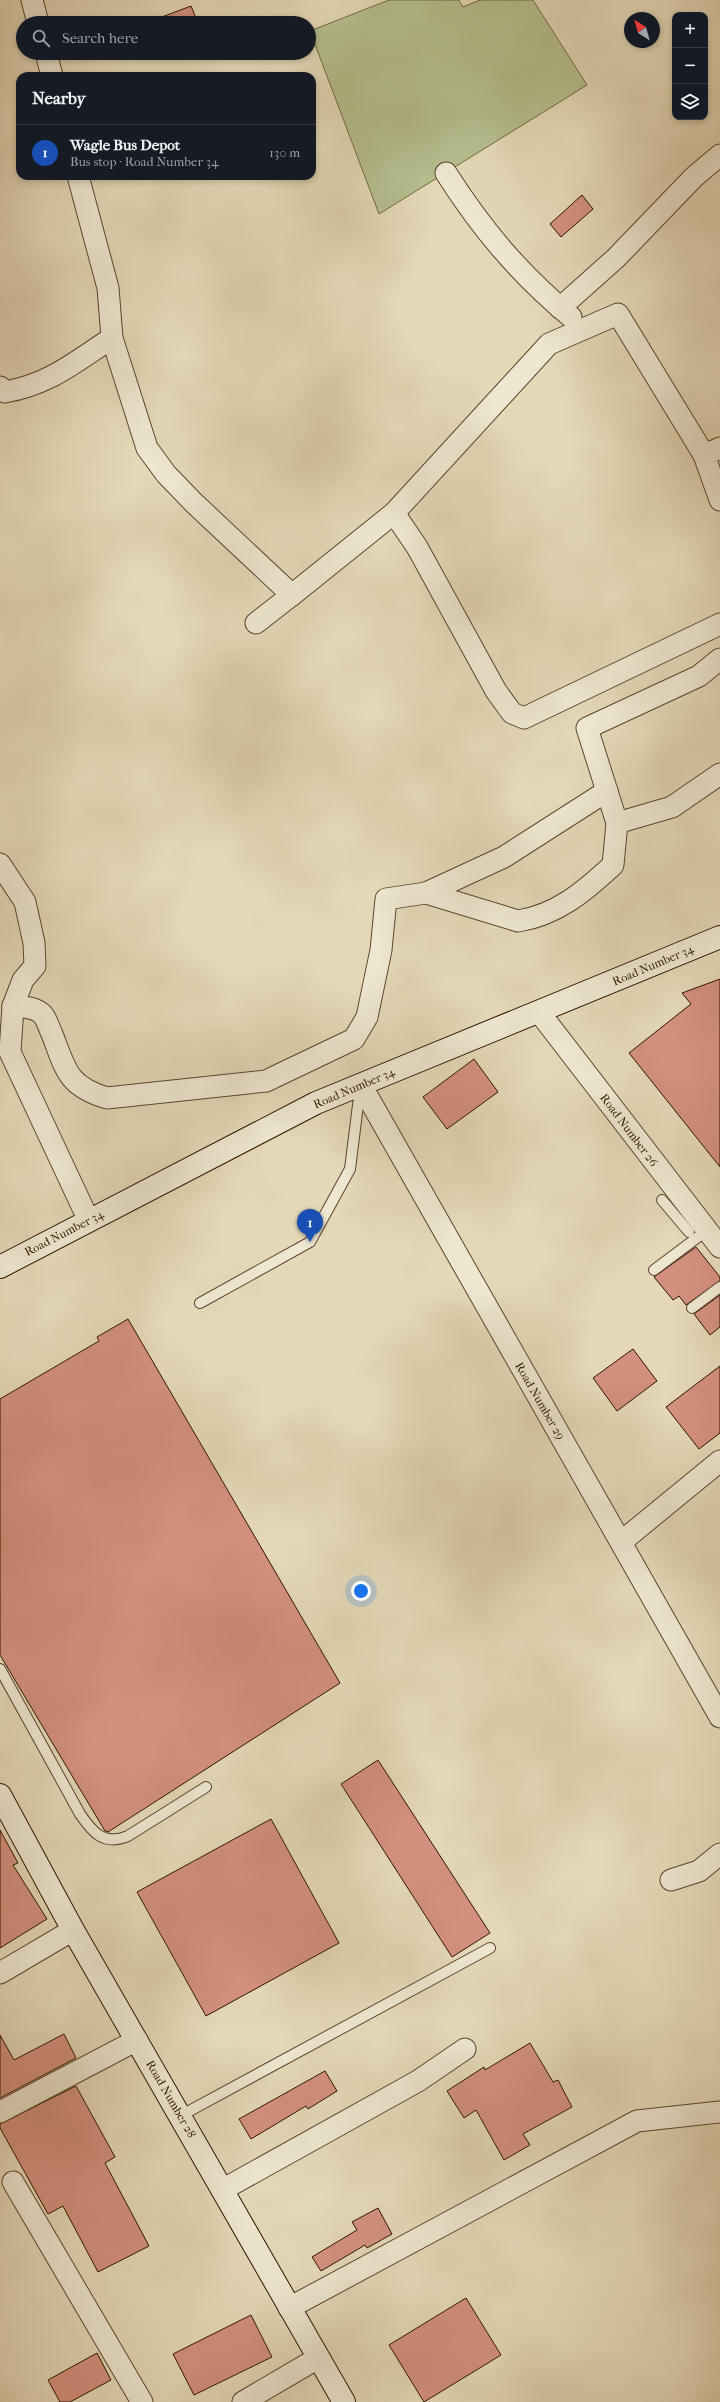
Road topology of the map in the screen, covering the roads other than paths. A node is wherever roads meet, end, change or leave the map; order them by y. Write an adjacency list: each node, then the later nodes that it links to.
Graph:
1 (32, 0): 2 (street)
2 (36, 16)
3 (48, 60): 4 (street)
4 (51, 72)
5 (720, 154): 8 (street)
6 (446, 173): 8 (street)
7 (79, 180): 10 (street)
8 (560, 308): 9 (street)
9 (584, 329): 12 (street); 14 (street)
10 (112, 338): 11 (street); 15 (street)
11 (0, 387)
12 (712, 452): 13 (street)
13 (720, 500)
14 (394, 513): 15 (street); 17 (street)
15 (292, 595): 16 (street)
16 (256, 623)
17 (720, 624)
18 (720, 658): 20 (street)
19 (720, 774): 21 (street)
20 (607, 791): 21 (street); 23 (street)
21 (617, 823): 23 (street)
22 (0, 864): 25 (street)
23 (426, 893): 25 (street)
24 (720, 937): 26 (street, Road Number 34)
25 (13, 1006): 27 (street)
26 (538, 1012): 28 (street, Road Number 34); 30 (street, Road Number 26)
27 (8, 1067): 31 (street)
28 (361, 1085): 31 (street, Road Number 34); 37 (lane); 40 (street, Road Number 29)
29 (662, 1200): 30 (lane)
30 (680, 1210): 32 (street, Road Number 26)
31 (89, 1221): 34 (street, Road Number 34)
32 (697, 1232): 33 (street, Road Number 26); 35 (lane)
33 (720, 1247)
34 (0, 1267)
35 (654, 1270)
36 (720, 1287): 38 (lane)
37 (200, 1303)
38 (692, 1308)
39 (720, 1461): 40 (street)
40 (620, 1542): 42 (street, Road Number 29)
41 (0, 1669): 43 (lane)
42 (720, 1717)
43 (206, 1787)
44 (0, 1795): 47 (street, Road Number 28)
45 (720, 1854): 46 (street)
46 (672, 1880)
47 (73, 1930): 49 (street); 50 (street, Road Number 28)
48 (490, 1948): 54 (lane)
49 (0, 1973)
50 (136, 2040): 52 (street); 54 (street, Road Number 28)
51 (465, 2049): 56 (street)
52 (0, 2112)
53 (720, 2112): 57 (street)
54 (180, 2116): 56 (street, Road Number 28)
55 (13, 2182): 59 (street)
56 (222, 2190): 57 (street, Road Number 28)
57 (289, 2308): 58 (street, Road Number 28)
58 (318, 2358): 60 (street); 61 (street, Road Number 28)
59 (142, 2402)
60 (243, 2402)
61 (344, 2402)

